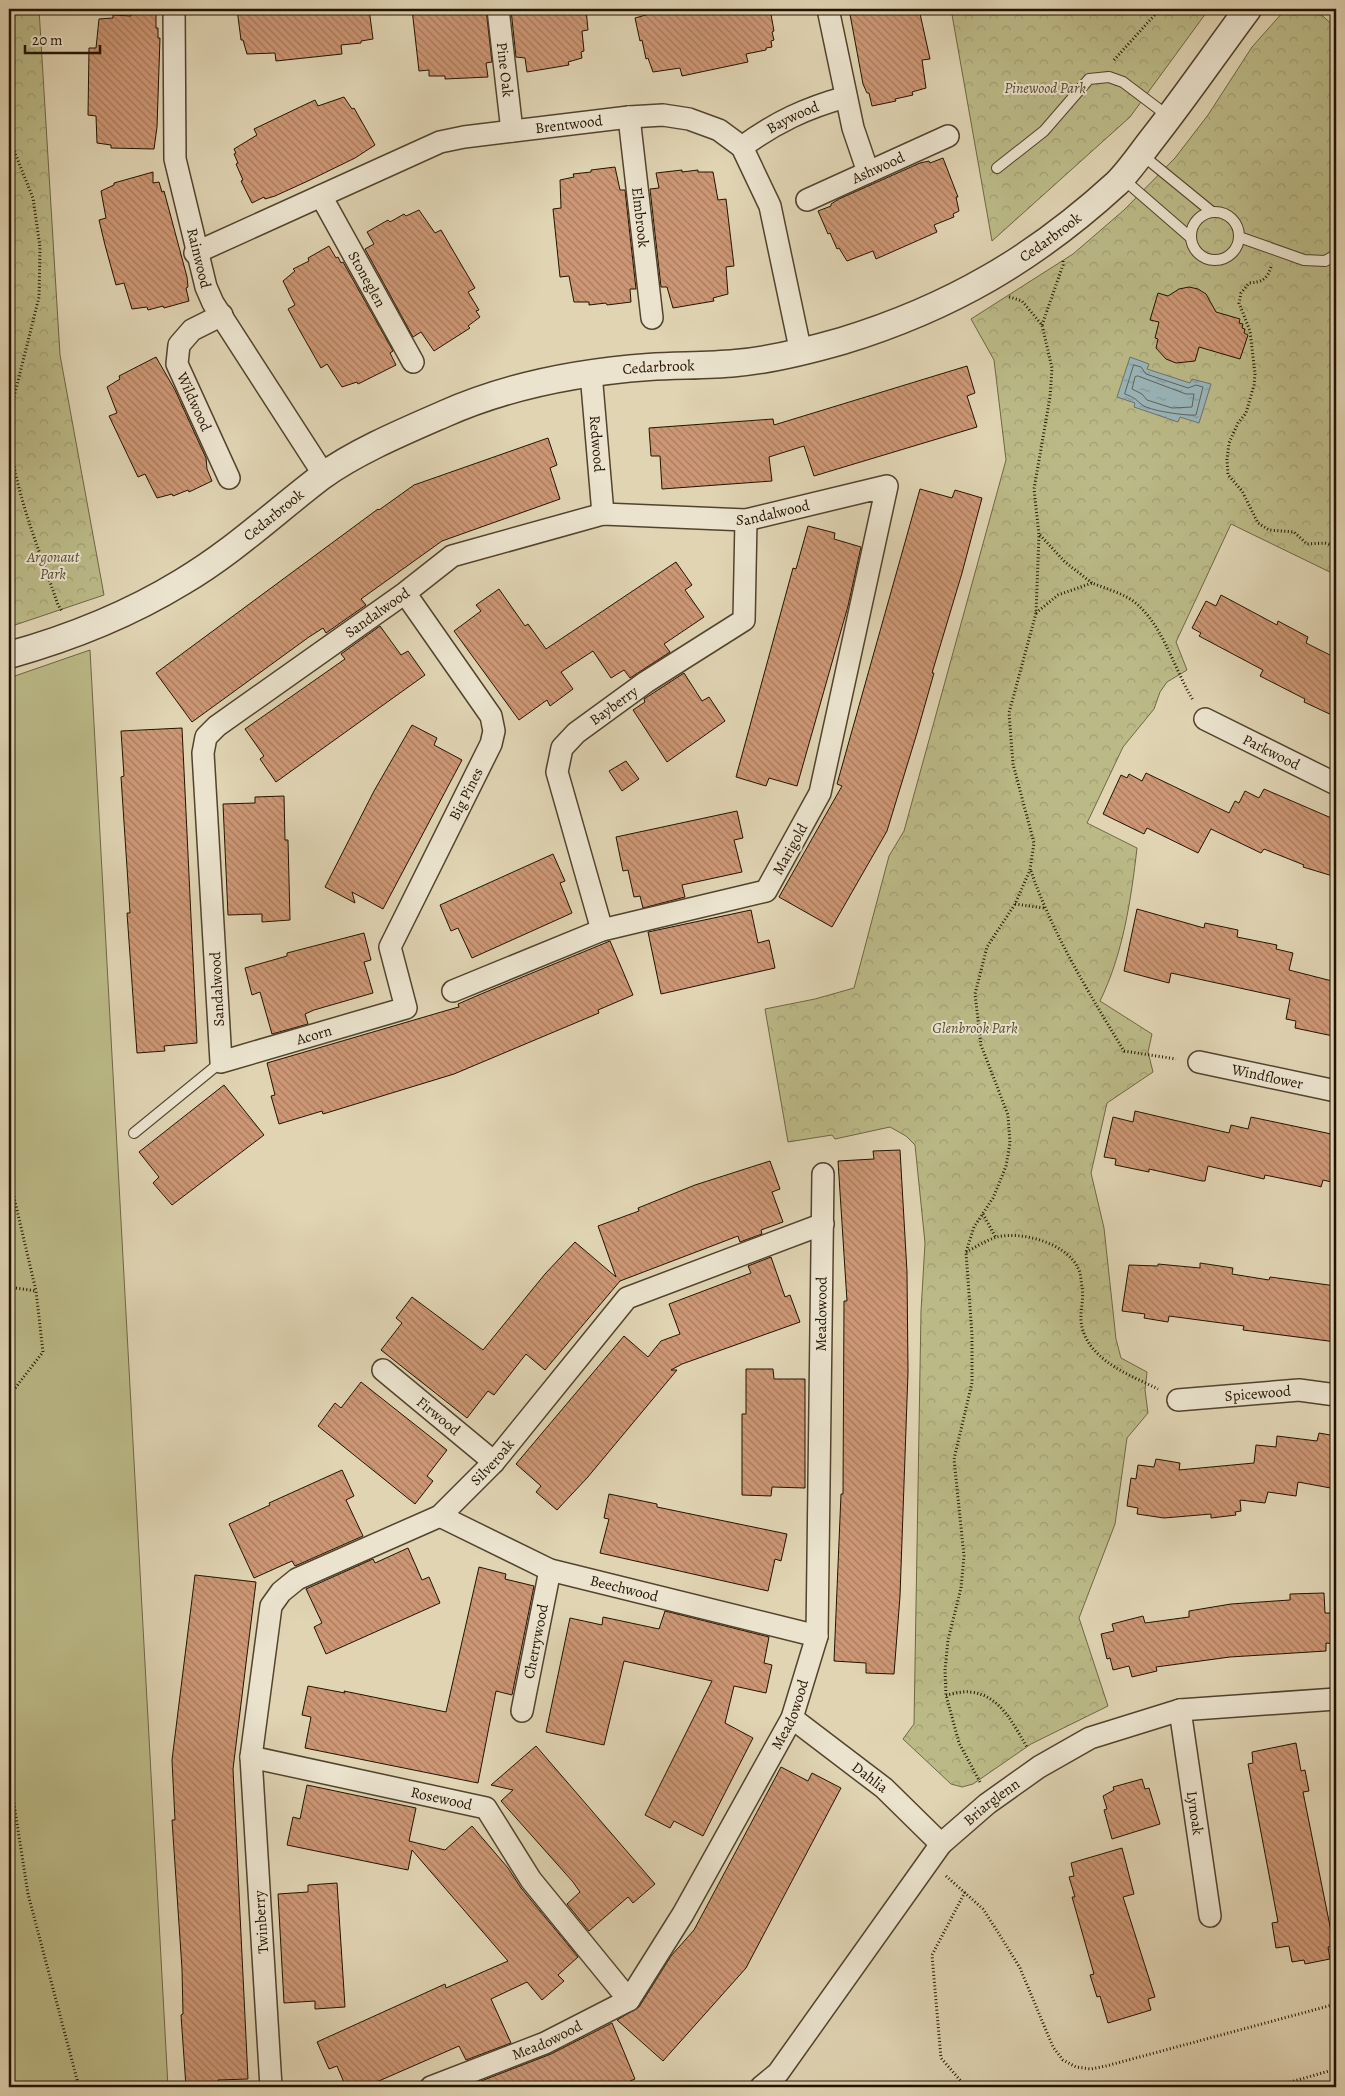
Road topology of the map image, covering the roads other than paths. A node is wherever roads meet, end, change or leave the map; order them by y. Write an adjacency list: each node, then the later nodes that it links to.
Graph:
1 (174, 9): 20 (street, Rainwood)
2 (498, 9): 8 (street, Pine Oak)
3 (828, 9): 5 (street)
4 (1248, 9): 7 (street, Cedarbrook)
5 (846, 97): 10 (street, Baywood); 13 (street)
6 (629, 117): 8 (street, Brentwood); 10 (street, Brentwood); 23 (street, Elmbrook)
7 (1169, 117): 11 (street, Cedarbrook); 12 (lane)
8 (512, 130): 15 (street, Brentwood)
9 (948, 136): 13 (street, Ashwood)
10 (742, 147): 24 (street, Brentwood)
11 (1140, 154): 14 (street, Cedarbrook); 17 (lane)
12 (997, 168)
13 (868, 172): 16 (street, Ashwood)
14 (1121, 178): 18 (lane); 24 (street, Cedarbrook)
15 (321, 196): 20 (street, Brentwood); 25 (street, Stoneglen)
16 (807, 200)
17 (1212, 212): 18 (lane); 19 (lane)
18 (1190, 236): 19 (lane)
19 (1239, 237): 21 (lane)
20 (196, 253): 22 (street, Rainwood)
21 (1336, 255)
22 (222, 315): 27 (street, Rainwood); 28 (street, Wildwood)
23 (652, 318)
24 (801, 353): 26 (street, Cedarbrook)
25 (413, 362)
26 (592, 373): 27 (street, Cedarbrook); 30 (street, Redwood)
27 (324, 475): 33 (street, Cedarbrook)
28 (229, 478)
29 (887, 486): 31 (street, Sandalwood); 36 (street, Marigold)
30 (603, 514): 31 (street, Sandalwood); 32 (street, Sandalwood)
31 (746, 520): 36 (street, Bayberry)
32 (405, 594): 38 (street, Big Pines); 39 (street, Sandalwood)
33 (9, 655)
34 (1205, 720): 35 (street, Parkwood)
35 (1336, 784)
36 (602, 930): 37 (street, Marigold)
37 (453, 991)
38 (406, 1008): 39 (street, Acorn)
39 (221, 1062): 42 (lane)
40 (1199, 1062): 41 (street, Windflower)
41 (1336, 1091)
42 (134, 1133)
43 (822, 1174): 44 (street, Meadowood)
44 (824, 1224): 48 (street, Silveroak); 51 (street, Meadowood)
45 (382, 1370): 48 (street, Firwood)
46 (1336, 1396): 47 (street, Spicewood)
47 (1178, 1400)
48 (494, 1462): 49 (street, Silveroak)
49 (440, 1516): 50 (street, Beechwood); 56 (street, Silveroak)
50 (550, 1570): 51 (street, Beechwood); 54 (street, Cherrywood)
51 (817, 1636): 55 (street, Meadowood)
52 (1336, 1698): 53 (street, Briarglenn)
53 (1180, 1710): 57 (street, Briarglenn); 58 (street, Lynoak)
54 (522, 1711)
55 (792, 1718): 57 (street, Dahlia); 59 (street, Meadowood)
56 (251, 1757): 59 (street, Rosewood); 60 (street, Twinberry)
57 (935, 1852): 62 (street, Briarglenn)
58 (1210, 1916)
59 (629, 2000): 61 (street, Meadowood)
60 (271, 2087)
61 (431, 2087)
62 (761, 2087)

